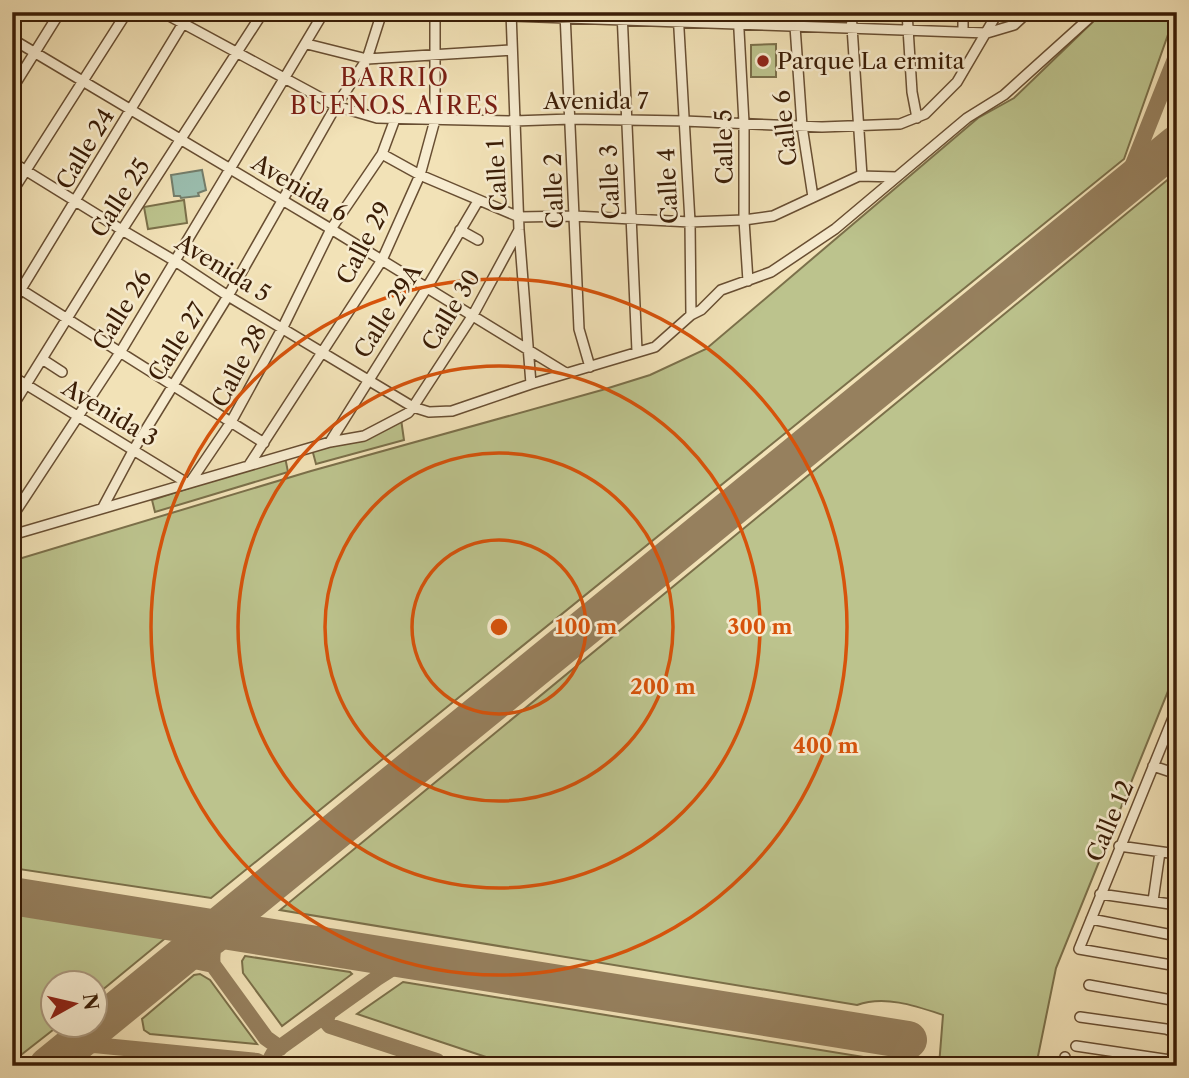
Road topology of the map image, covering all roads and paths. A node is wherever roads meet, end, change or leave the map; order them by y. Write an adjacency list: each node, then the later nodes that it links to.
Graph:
1 (60, 12): 31 (street)
2 (127, 12): 36 (street)
3 (162, 12): 21 (street, Avenida 7)
4 (190, 12): 21 (street, Calle 24)
5 (263, 12): 32 (street, Calle 25)
6 (324, 12): 29 (street, Calle 26)
7 (382, 12): 34 (street, Calle 27)
8 (435, 12): 33 (street, Calle 29)
9 (737, 12): 22 (street, Calle 5)
10 (794, 12): 24 (street, Calle 6)
11 (851, 12): 23 (street)
12 (907, 12): 25 (street)
13 (963, 12): 26 (street)
14 (998, 12): 27 (street, Avenida 7)
15 (1028, 12): 27 (street)
16 (1096, 12): 57 (street)
17 (511, 14): 18 (street); 30 (street, Calle 1)
18 (565, 15): 19 (street); 42 (street, Calle 2)
19 (622, 16): 20 (street); 44 (street, Calle 3)
20 (678, 17): 22 (street); 46 (street, Calle 4)
21 (183, 24): 32 (street, Avenida 7); 39 (street, Calle 24)
22 (738, 24): 24 (street); 47 (street, Calle 5)
23 (852, 27): 24 (street); 25 (street); 49 (street)
24 (795, 28): 48 (street, Calle 6)
25 (908, 29): 26 (street); 40 (street)
26 (963, 32): 27 (street)
27 (987, 33): 40 (street, Avenida 7)
28 (12, 39): 31 (street, Avenida 6)
29 (307, 44): 34 (street); 35 (street, Calle 26)
30 (512, 50): 33 (street); 45 (street, Calle 1)
31 (35, 53): 36 (street, Avenida 6); 37 (street)
32 (238, 53): 35 (street, Avenida 7); 50 (street, Calle 25)
33 (437, 54): 34 (street); 43 (street, Calle 29)
34 (367, 59): 38 (street, Calle 27)
35 (286, 79): 38 (street, Avenida 7); 53 (street, Calle 26)
36 (82, 81): 39 (street, Avenida 6); 54 (street)
37 (12, 89)
38 (336, 106): 41 (street, Avenida 7); 60 (street, Calle 27)
39 (131, 110): 50 (street, Avenida 6); 62 (street, Calle 24)
40 (918, 118): 49 (street, Avenida 7)
41 (395, 119): 43 (street, Avenida 7); 51 (street, Calle 28)
42 (571, 119): 44 (street, Avenida 7); 45 (street, Avenida 7); 63 (street, Calle 2)
43 (435, 120): 45 (street, Avenida 7); 55 (street, Calle 29)
44 (627, 120): 46 (street, Avenida 7); 65 (street, Calle 3)
45 (514, 121): 64 (street, Calle 1)
46 (684, 121): 47 (street, Avenida 7); 67 (street, Calle 4)
47 (744, 123): 48 (street, Avenida 7); 66 (street, Calle 5)
48 (802, 126): 49 (street, Avenida 7); 59 (street, Calle 6)
49 (859, 126): 56 (street)
50 (181, 140): 53 (street, Avenida 6); 69 (street, Calle 25)
51 (382, 154): 55 (street); 68 (street, Calle 28)
52 (12, 162): 54 (street, Avenida 5)
53 (229, 169): 60 (street, Avenida 6); 76 (street, Calle 26)
54 (25, 170): 58 (street); 62 (street, Avenida 5)
55 (420, 175): 61 (street); 75 (street, Calle 29)
56 (862, 176): 57 (street); 59 (street)
57 (897, 177): 77 (street)
58 (12, 192)
59 (813, 197): 66 (street)
60 (282, 201): 68 (street, Avenida 6); 81 (street, Calle 27)
61 (478, 201): 64 (street); 70 (street, Calle 29A)
62 (76, 202): 69 (street, Avenida 5); 79 (street, Calle 24)
63 (574, 216): 64 (street); 65 (street); 92 (street, Calle 2)
64 (519, 217): 71 (street, Calle 1)
65 (631, 219): 67 (street); 90 (street, Calle 3)
66 (744, 220): 67 (street); 77 (street, Calle 5)
67 (690, 222): 84 (street, Calle 4)
68 (331, 229): 75 (street, Avenida 6); 86 (street, Calle 28)
69 (122, 230): 76 (street, Avenida 5); 85 (street, Calle 25)
70 (460, 230): 72 (street); 80 (street, Calle 29A)
71 (519, 230): 73 (street, Calle 30); 74 (street, Calle 1)
72 (478, 240)
73 (509, 248): 74 (street); 83 (street, Calle 30)
74 (520, 251): 87 (street, Calle 1)
75 (382, 260): 80 (street, Avenida 6); 89 (street, Calle 29)
76 (175, 261): 81 (street, Avenida 5); 88 (street, Calle 26)
77 (748, 281): 84 (street)
78 (12, 284): 79 (street)
79 (21, 289): 82 (street, Calle 24); 85 (street)
80 (426, 289): 83 (street, Avenida 6); 96 (street, Calle 29A)
81 (228, 296): 86 (street, Avenida 5); 99 (street, Calle 27)
82 (12, 304)
83 (473, 315): 87 (street, Avenida 6); 101 (street, Calle 30)
84 (691, 315): 90 (street)
85 (67, 318): 88 (street); 91 (street, Calle 25)
86 (282, 327): 89 (street, Avenida 5); 103 (street, Calle 28)
87 (526, 349): 94 (street, Avenida 6); 97 (street, Calle 1)
88 (121, 351): 99 (street); 102 (street, Calle 26)
89 (321, 351): 96 (street, Avenida 5); 105 (street, Calle 29)
90 (637, 351): 92 (street)
91 (42, 359): 93 (street); 98 (street, Calle 25)
92 (590, 367): 94 (street)
93 (62, 372)
94 (566, 373): 97 (street)
95 (12, 376): 98 (street, Avenida 3)
96 (367, 380): 101 (street, Avenida 5); 104 (street, Calle 29A)
97 (531, 384): 101 (street)
98 (26, 385): 100 (street, Calle 25); 102 (street, Avenida 3)
99 (172, 385): 103 (street); 106 (street, Calle 27)
100 (12, 407)
101 (413, 407): 104 (street)
102 (76, 417): 106 (street, Avenida 3); 110 (street, Calle 26)
103 (231, 422): 105 (street); 108 (street, Calle 28)
104 (330, 442): 107 (street)
105 (264, 443): 107 (street, Calle 29)
106 (134, 449): 108 (street, Avenida 3); 109 (street, Calle 27)
107 (249, 465): 108 (street)
108 (189, 482): 109 (street)
109 (103, 507): 111 (street)
110 (13, 514)
111 (12, 535)
112 (1177, 708): 113 (street, Calle 12)
113 (1153, 765): 114 (street); 115 (street, Calle 12)
114 (1177, 774)
115 (1119, 846): 116 (street); 118 (street, Calle 12)
116 (1160, 852): 117 (street); 119 (street)
117 (1176, 852)
118 (1100, 894): 119 (street); 121 (street, Calle 12)
119 (1153, 901): 120 (street)
120 (1177, 905)
121 (1091, 919): 122 (street); 123 (street, Calle 12)
122 (1177, 936)
123 (1177, 966)
124 (1089, 985): 126 (street)
125 (1177, 988): 126 (street)
126 (1176, 1001): 128 (street)
127 (1080, 1017): 128 (street)
128 (1176, 1032): 130 (street)
129 (1076, 1046): 130 (street)
130 (1174, 1062)

